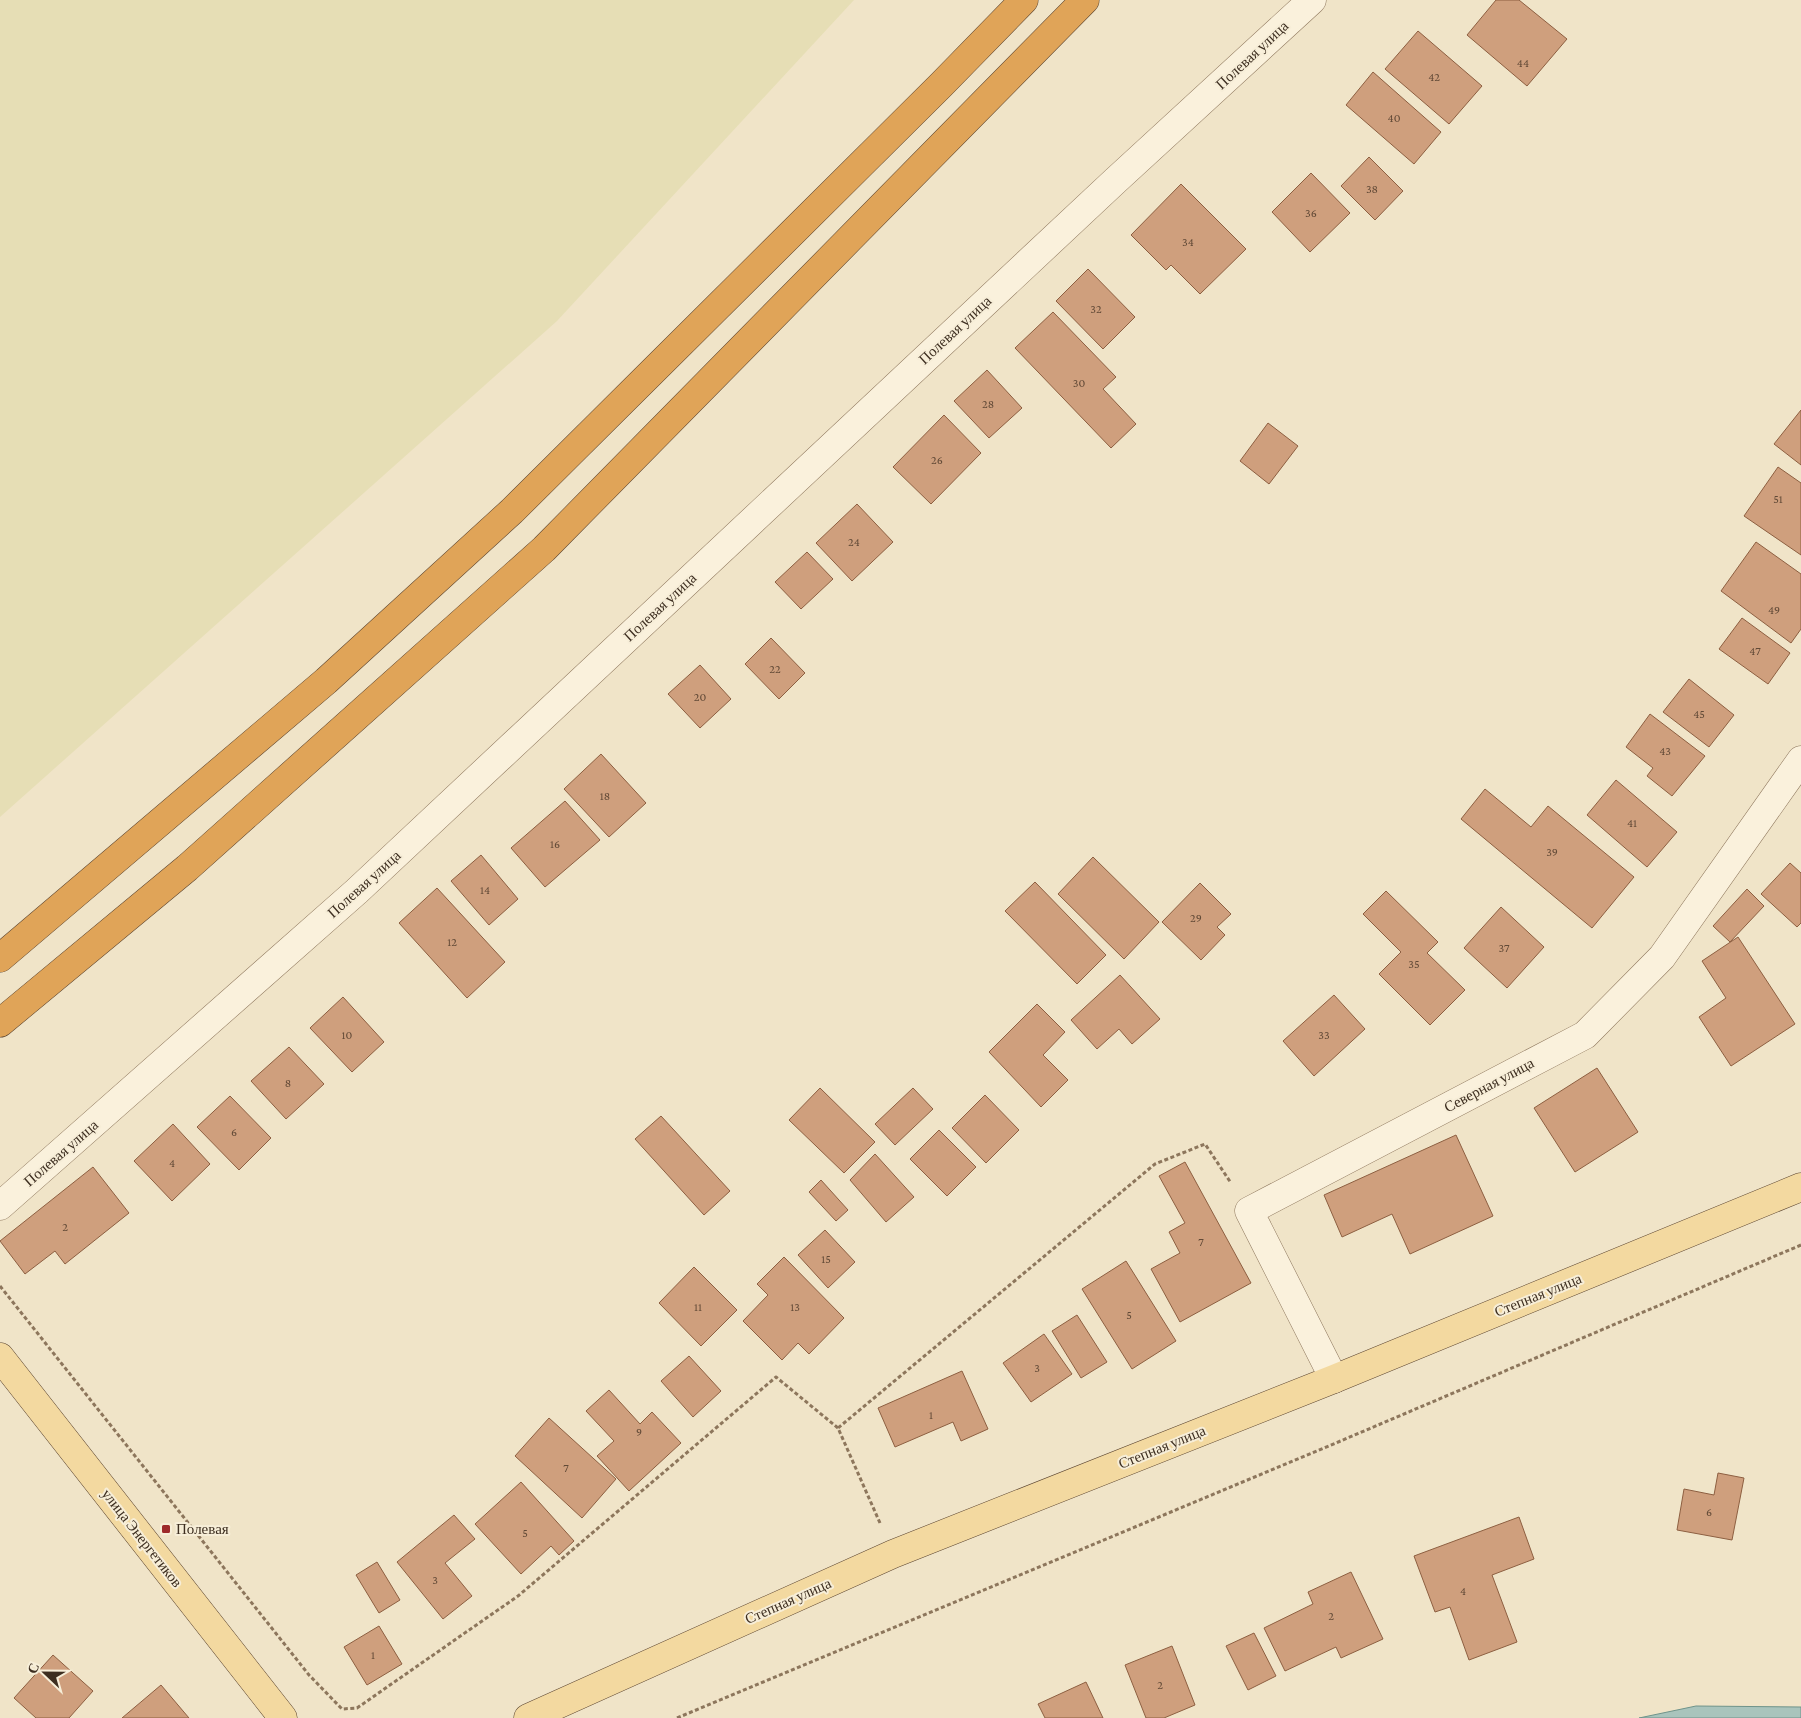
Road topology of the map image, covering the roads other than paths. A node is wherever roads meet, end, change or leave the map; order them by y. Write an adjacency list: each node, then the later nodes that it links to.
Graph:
1 (1024, 0): 5 (highway)
2 (1085, 0): 6 (highway)
3 (1312, 0): 8 (street, Полевая улица)
4 (1801, 760): 10 (street, Северная улица)
5 (0, 958)
6 (1, 1022)
7 (1801, 1187): 10 (main road, Степная улица)
8 (0, 1206)
9 (3, 1367): 11 (main road, улица Энергетиков)
10 (1334, 1379): 12 (main road, Степная улица)
11 (283, 1718)
12 (528, 1718)

